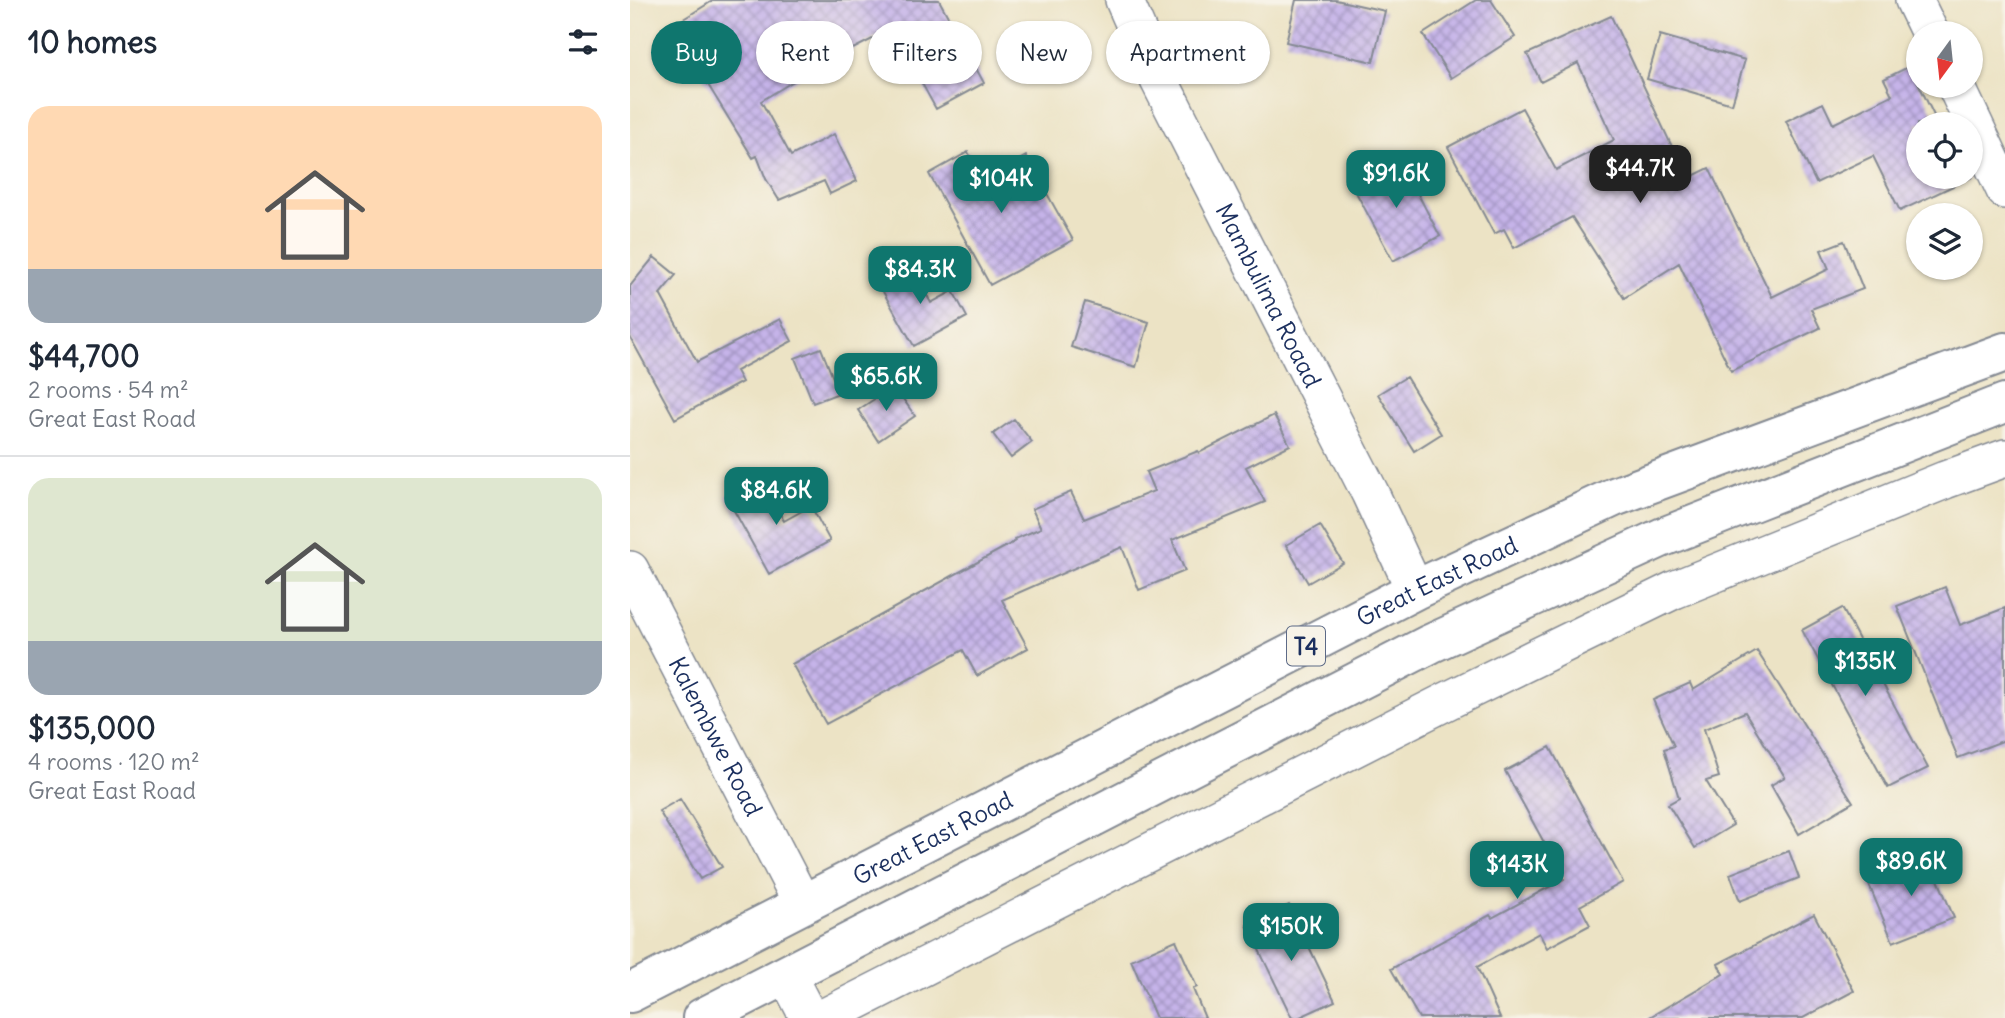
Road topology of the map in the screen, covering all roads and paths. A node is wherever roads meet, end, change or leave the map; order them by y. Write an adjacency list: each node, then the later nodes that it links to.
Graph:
1 (1124, 0): 10 (street, Mambulima Roaad)
2 (1914, 0): 3 (street)
3 (1924, 21)
4 (1962, 98): 5 (street)
5 (2005, 190)
6 (2005, 352): 10 (main road, Great East Road / T4)
7 (2005, 403): 12 (main road, T4)
8 (2005, 458): 16 (street)
9 (630, 570): 11 (street, Kalembwe Road)
10 (1415, 590): 11 (main road, Great East Road / T4)
11 (802, 903): 13 (main road, Great East Road / T4)
12 (787, 975): 14 (main road, T4); 15 (street)
13 (630, 993)
14 (702, 1018)
15 (809, 1018)
16 (823, 1018)

